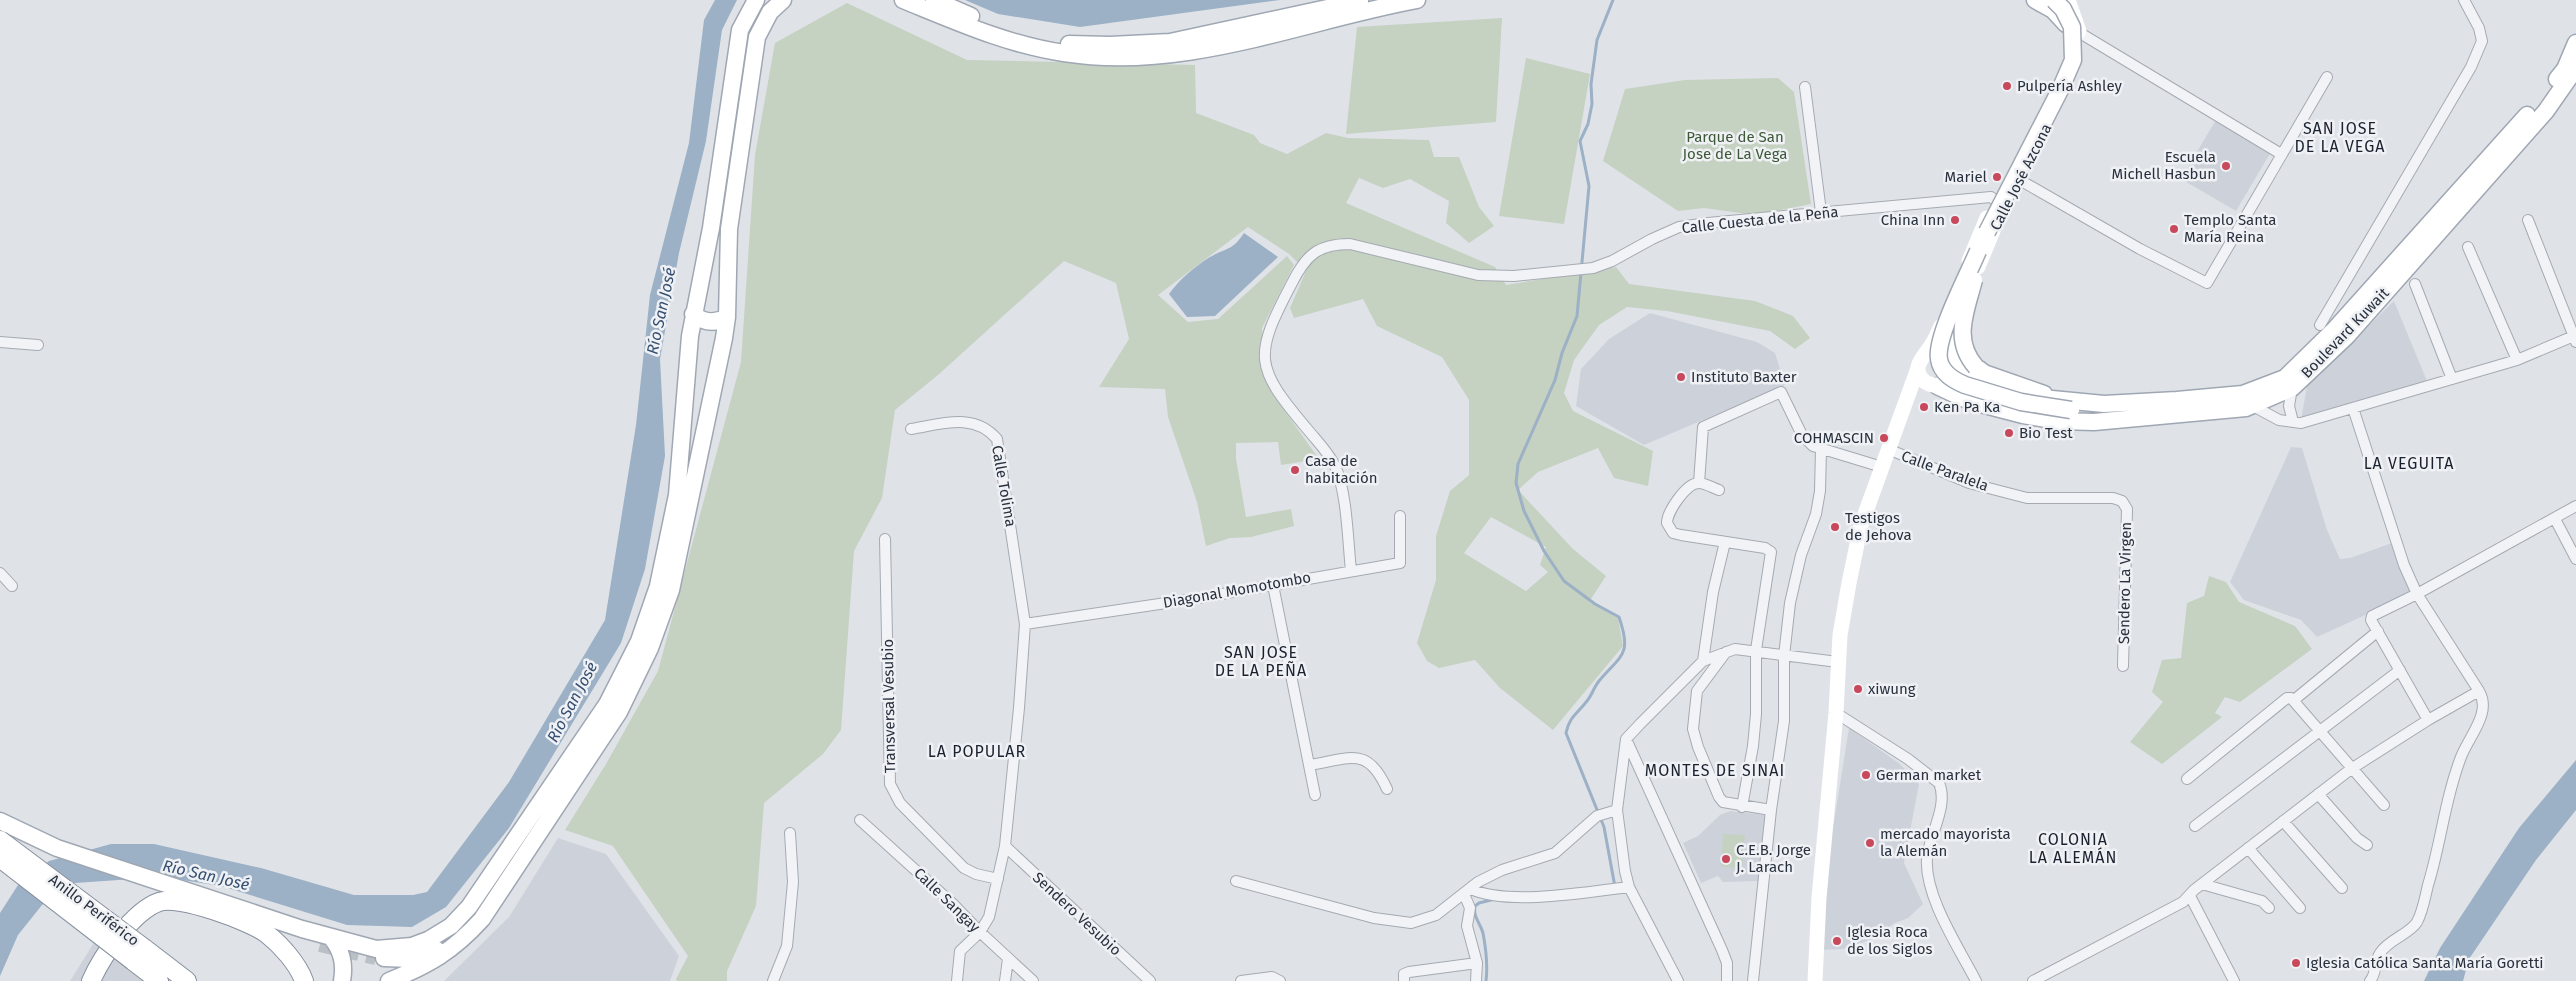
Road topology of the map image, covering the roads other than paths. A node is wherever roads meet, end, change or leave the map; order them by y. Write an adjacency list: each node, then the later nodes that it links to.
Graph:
1 (756, 0): 24 (main road)
2 (783, 0): 25 (main road)
3 (903, 0): 6 (main road)
4 (934, 0): 5 (main road)
5 (1364, 0)
6 (1417, 0)
7 (2034, 0): 11 (main road)
8 (2054, 0): 21 (main road, bridge)
9 (2068, 0): 11 (main road, Calle José Azcona)
10 (2464, 0): 26 (street)
11 (2073, 26): 16 (street); 17 (main road, Calle José Azcona); 18 (main road, Calle José Azcona)
12 (2576, 43): 40 (main road, Boulevard Kuwait)
13 (2576, 68): 38 (main road, Boulevard Kuwait)
14 (2327, 77): 16 (street)
15 (1805, 87): 19 (street)
16 (2281, 154): 17 (street)
17 (2018, 180): 18 (main road, Calle José Azcona)
18 (2000, 203): 19 (street, Calle Cuesta de la Peña); 32 (main road, Calle José Azcona); 33 (main road, Calle José Azcona)
19 (1821, 212): 58 (street, Calle Cuesta de la Peña)
20 (2528, 220): 29 (street)
21 (1986, 232): 40 (main road, bridge); 40 (main road, bridge)
22 (2468, 247): 34 (street)
23 (2415, 284): 36 (street)
24 (693, 314): 25 (main road); 27 (main road)
25 (727, 317): 28 (main road)
26 (2320, 325)
27 (690, 336): 28 (main road); 111 (main road)
28 (724, 338): 108 (main road)
29 (2575, 338): 34 (street)
30 (0, 342): 31 (street)
31 (38, 346)
32 (1927, 352): 33 (main road); 35 (main road)
33 (1952, 360): 37 (main road); 40 (main road, Boulevard Kuwait)
34 (2517, 360): 36 (street)
35 (1918, 368): 37 (main road); 39 (main road)
36 (2452, 379): 42 (street)
37 (1936, 386): 39 (main road); 43 (main road, Boulevard Kuwait)
38 (2292, 388): 41 (main road, Boulevard Kuwait); 44 (street)
39 (1908, 396): 47 (main road)
40 (2066, 405): 43 (main road)
41 (2253, 406): 43 (main road, Boulevard Kuwait); 44 (street)
42 (2353, 408): 44 (street); 62 (street)
43 (2137, 417)
44 (2293, 422)
45 (911, 429): 63 (street, Calle Tolima)
46 (1820, 449): 48 (street); 49 (street); 67 (street)
47 (1888, 449): 48 (main road); 51 (street, Calle Paralela)
48 (1882, 467): 69 (main road)
49 (1699, 483): 50 (street); 56 (street)
50 (1719, 490)
51 (2122, 501): 70 (street, Sendero La Virgen)
52 (2576, 506): 54 (street)
53 (1400, 516): 58 (street, Diagonal Momotombo)
54 (2555, 519): 57 (street); 62 (street)
55 (885, 539): 98 (street, Transversal Vesubio)
56 (1726, 542): 65 (street); 68 (street)
57 (2576, 560)
58 (1351, 571): 60 (street, Diagonal Momotombo)
59 (0, 573): 61 (street)
60 (1273, 585): 63 (street, Diagonal Momotombo); 78 (street)
61 (12, 586)
62 (2417, 594): 64 (street); 72 (street)
63 (1025, 624): 95 (street, Calle Tolima)
64 (2378, 631): 71 (street); 73 (street)
65 (1756, 650): 66 (street); 67 (street); 85 (street)
66 (1726, 652): 68 (street); 85 (street)
67 (1784, 656): 69 (street); 87 (street)
68 (1703, 661): 77 (street)
69 (1838, 662): 74 (main road)
70 (2123, 666)
71 (2400, 670): 75 (street); 76 (street)
72 (2479, 691): 75 (street); 139 (street)
73 (2294, 700): 76 (street); 80 (street)
74 (1836, 713): 135 (main road); 136 (street)
75 (2428, 720): 79 (street)
76 (2320, 731): 79 (street); 91 (street)
77 (1626, 739): 86 (street); 133 (street)
78 (1309, 765): 81 (street); 83 (street)
79 (2351, 769): 82 (street); 84 (street)
80 (2187, 779)
81 (1387, 789)
82 (2318, 794): 90 (street); 94 (street)
83 (1315, 795)
84 (2384, 805)
85 (1742, 807): 87 (street)
86 (1615, 810): 101 (street); 104 (street)
87 (1772, 810): 134 (street)
88 (860, 820): 110 (street, Calle Sangay)
89 (0, 821): 103 (main road)
90 (2283, 821): 96 (street); 102 (street)
91 (2195, 826)
92 (790, 833): 123 (street)
93 (0, 840): 112 (highway, Anillo Periférico, bridge)
94 (2366, 845)
95 (1004, 846): 98 (street, Calle Tolima); 127 (street, Sendero Vesubio)
96 (2248, 848): 100 (street); 107 (street)
97 (0, 858): 112 (highway, Anillo Periférico, bridge)
98 (998, 879): 110 (street, Calle Tolima)
99 (1236, 881): 104 (street)
100 (2202, 884): 105 (street); 106 (street)
101 (1629, 888): 104 (street); 132 (street)
102 (2342, 888)
103 (194, 892): 111 (main road); 116 (main road)
104 (1467, 892): 115 (street)
105 (2190, 896): 137 (street); 138 (street)
106 (2269, 908)
107 (2300, 908)
108 (482, 919): 113 (main road); 122 (main road)
109 (255, 927): 111 (main road); 117 (highway); 120 (highway)
110 (980, 932): 114 (street, Calle Sangay); 124 (street)
111 (326, 941): 121 (main road)
112 (139, 954): 118 (highway, Anillo Periférico); 119 (highway, Anillo Periférico)
113 (376, 957)
114 (1008, 959): 125 (street); 126 (street, Calle Sangay)
115 (1477, 963): 130 (street); 131 (street)
116 (86, 981)
117 (91, 981)
118 (159, 981)
119 (186, 981)
120 (304, 981)
121 (342, 981)
122 (389, 981)
123 (773, 981)
124 (957, 981)
125 (1005, 981)
126 (1033, 981)
127 (1150, 981)
128 (1241, 981): 129 (street)
129 (1280, 981)
130 (1404, 981)
131 (1476, 981)
132 (1678, 981)
133 (1728, 981)
134 (1753, 981)
135 (1815, 981)
136 (1976, 981)
137 (2033, 981)
138 (2234, 981)
139 (2370, 981)

